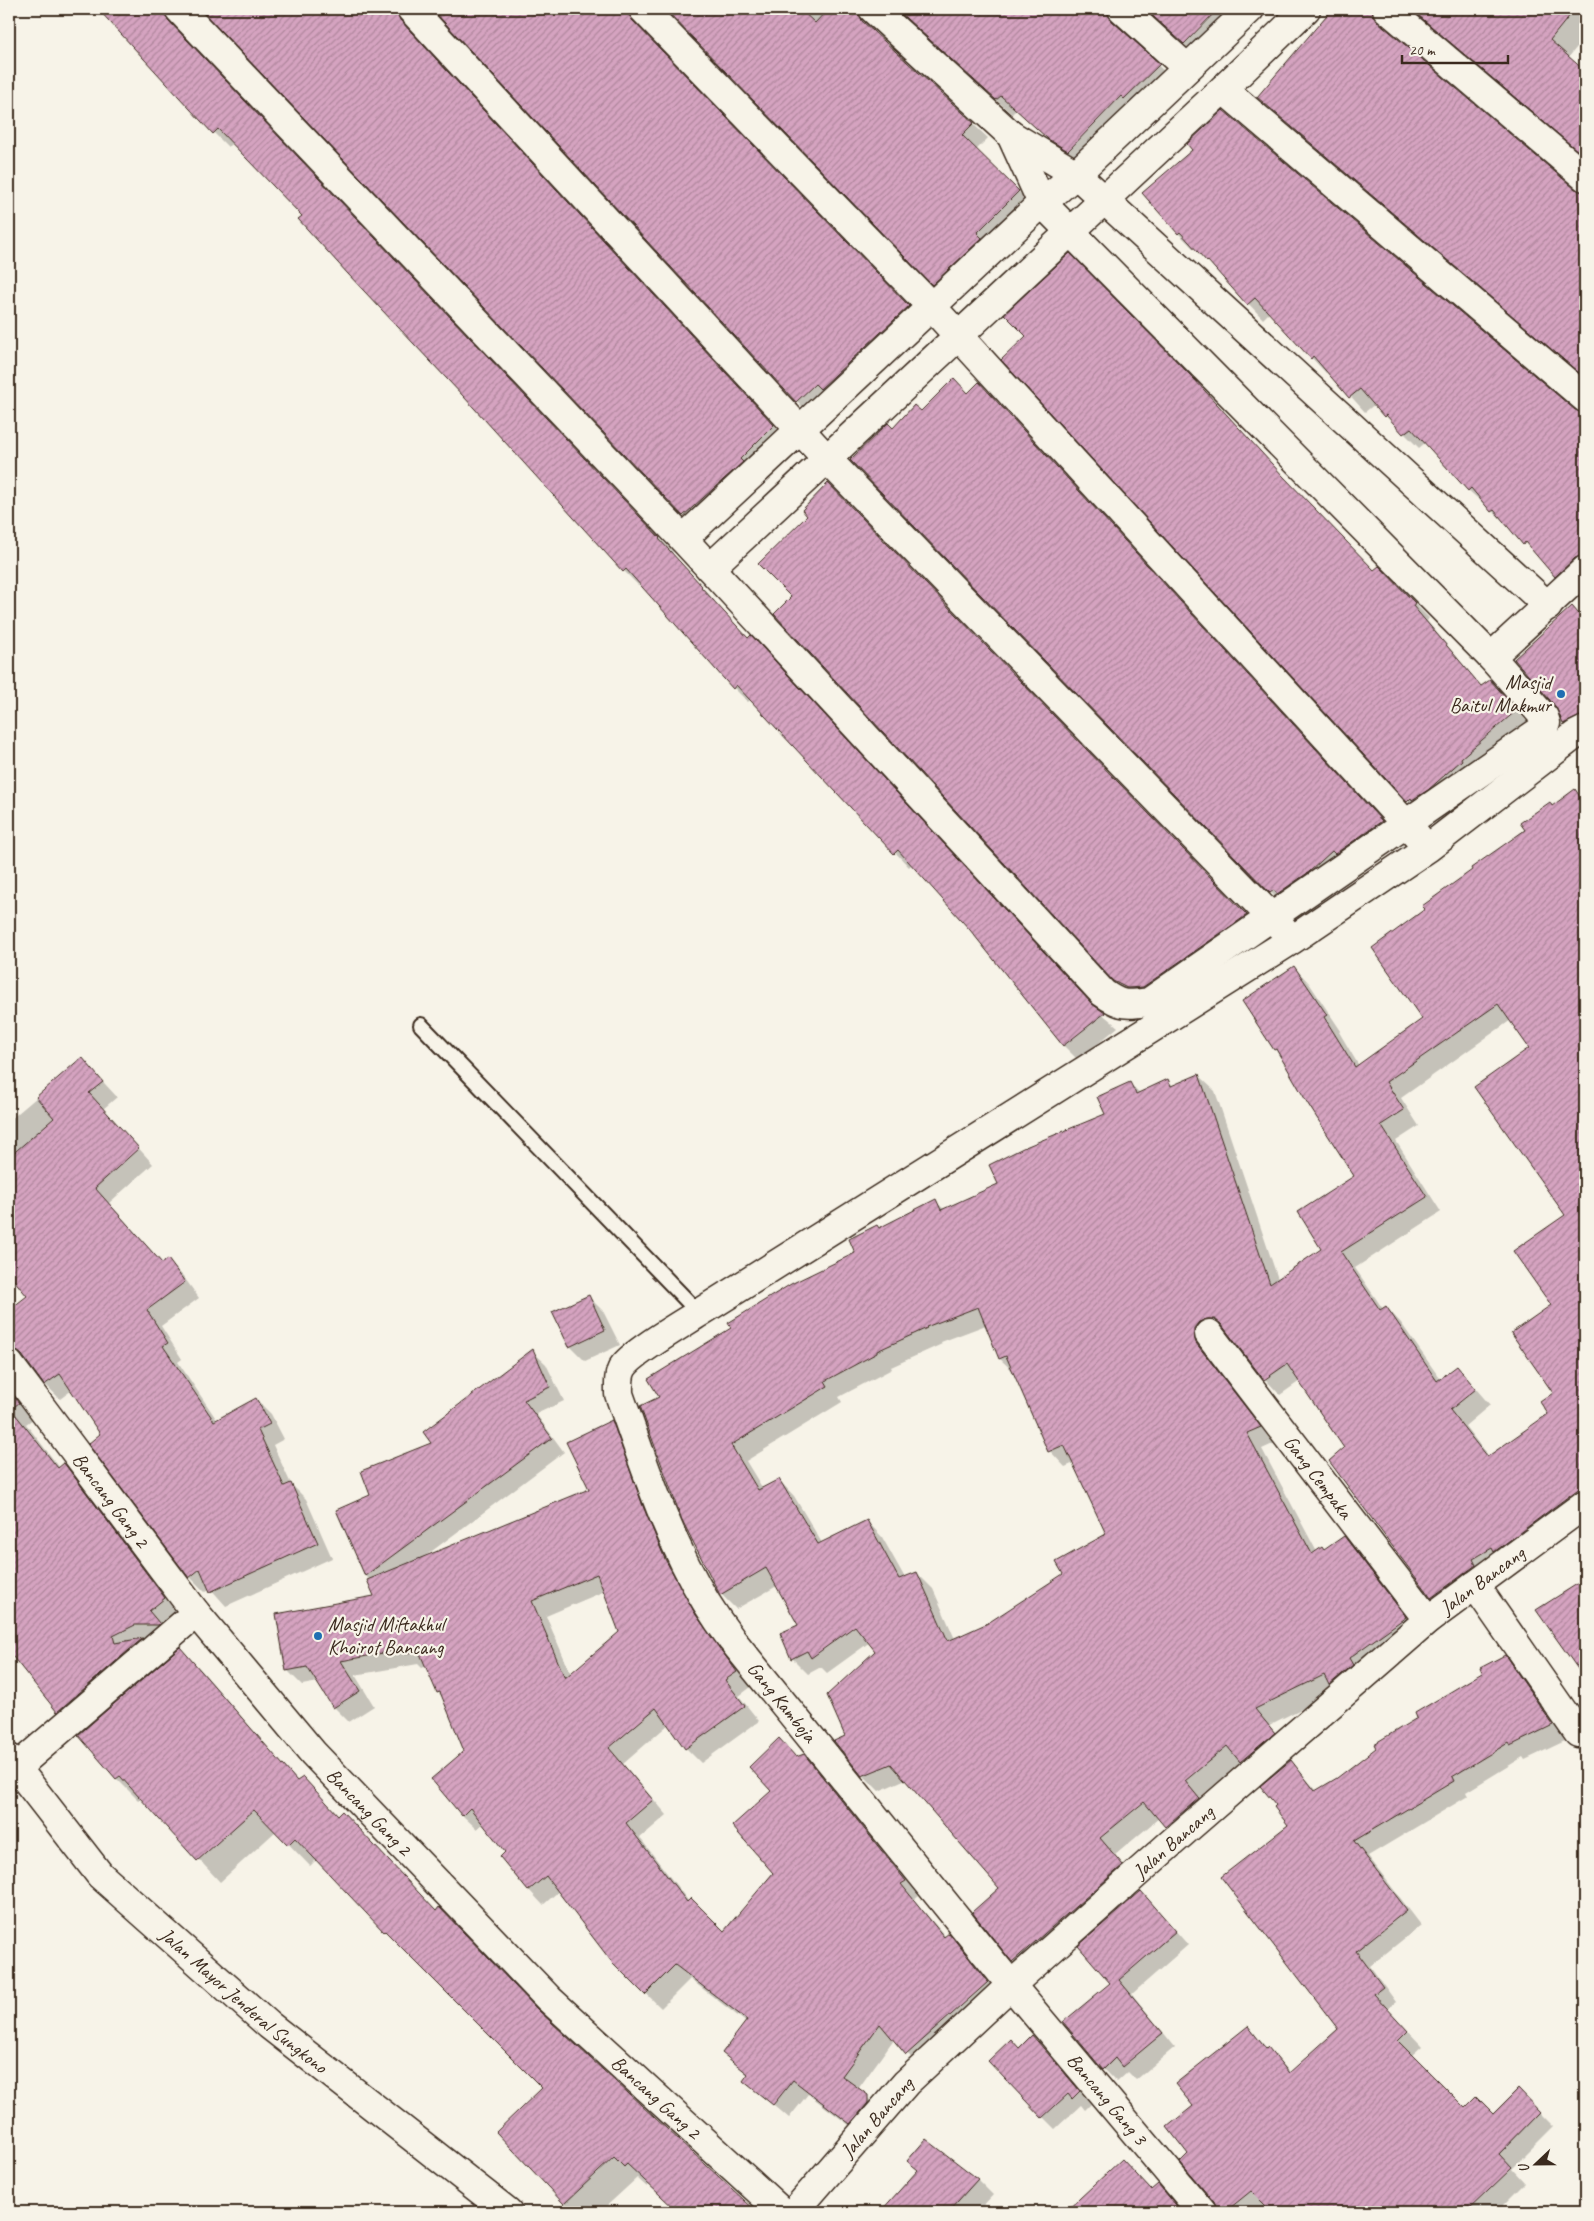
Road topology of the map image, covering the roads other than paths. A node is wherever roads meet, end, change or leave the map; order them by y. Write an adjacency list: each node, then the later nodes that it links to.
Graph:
1 (179, 9): 22 (street)
2 (411, 9): 20 (street)
3 (643, 9): 17 (street)
4 (873, 9): 11 (street)
5 (1122, 9): 9 (street)
6 (1250, 9): 9 (street)
7 (1306, 9): 10 (street)
8 (1387, 9): 13 (street)
9 (1187, 68): 12 (street)
10 (1223, 89): 14 (street); 19 (street)
11 (1011, 135): 12 (street); 15 (street)
12 (1076, 174): 14 (street); 15 (street)
13 (1585, 177)
14 (1104, 200): 16 (street); 25 (street)
15 (1042, 203): 16 (street); 17 (street)
16 (1069, 233): 18 (street); 26 (street)
17 (931, 306): 18 (street); 20 (street)
18 (958, 336): 21 (street); 28 (street)
19 (1585, 398)
20 (800, 430): 21 (street); 22 (street)
21 (826, 459): 23 (street); 30 (street)
22 (683, 539): 23 (street)
23 (710, 568): 30 (street)
24 (1585, 570): 25 (street)
25 (1548, 606): 26 (street)
26 (1491, 657): 28 (street)
27 (1585, 730): 29 (street)
28 (1405, 822): 29 (street); 30 (street)
29 (1428, 848): 31 (street)
30 (1272, 916): 31 (street)
31 (1292, 940): 33 (street)
32 (421, 1025): 33 (lane)
33 (699, 1313): 42 (street, Gang Kamboja)
34 (1210, 1334): 39 (street, Gang Cempaka)
35 (9, 1364): 38 (street, Bancang Gang 2)
36 (1585, 1504): 37 (street, Jalan Bancang)
37 (1475, 1585): 39 (street, Jalan Bancang); 40 (street)
38 (196, 1613): 41 (street); 44 (street, Bancang Gang 2)
39 (1428, 1620): 42 (street, Jalan Bancang)
40 (1578, 1733)
41 (13, 1763): 43 (street, Jalan Mayor Jenderal Sungkono)
42 (1011, 1985): 45 (street, Jalan Bancang); 46 (street, Bancang Gang 3)
43 (508, 2212)
44 (782, 2212)
45 (794, 2212)
46 (1202, 2212)

